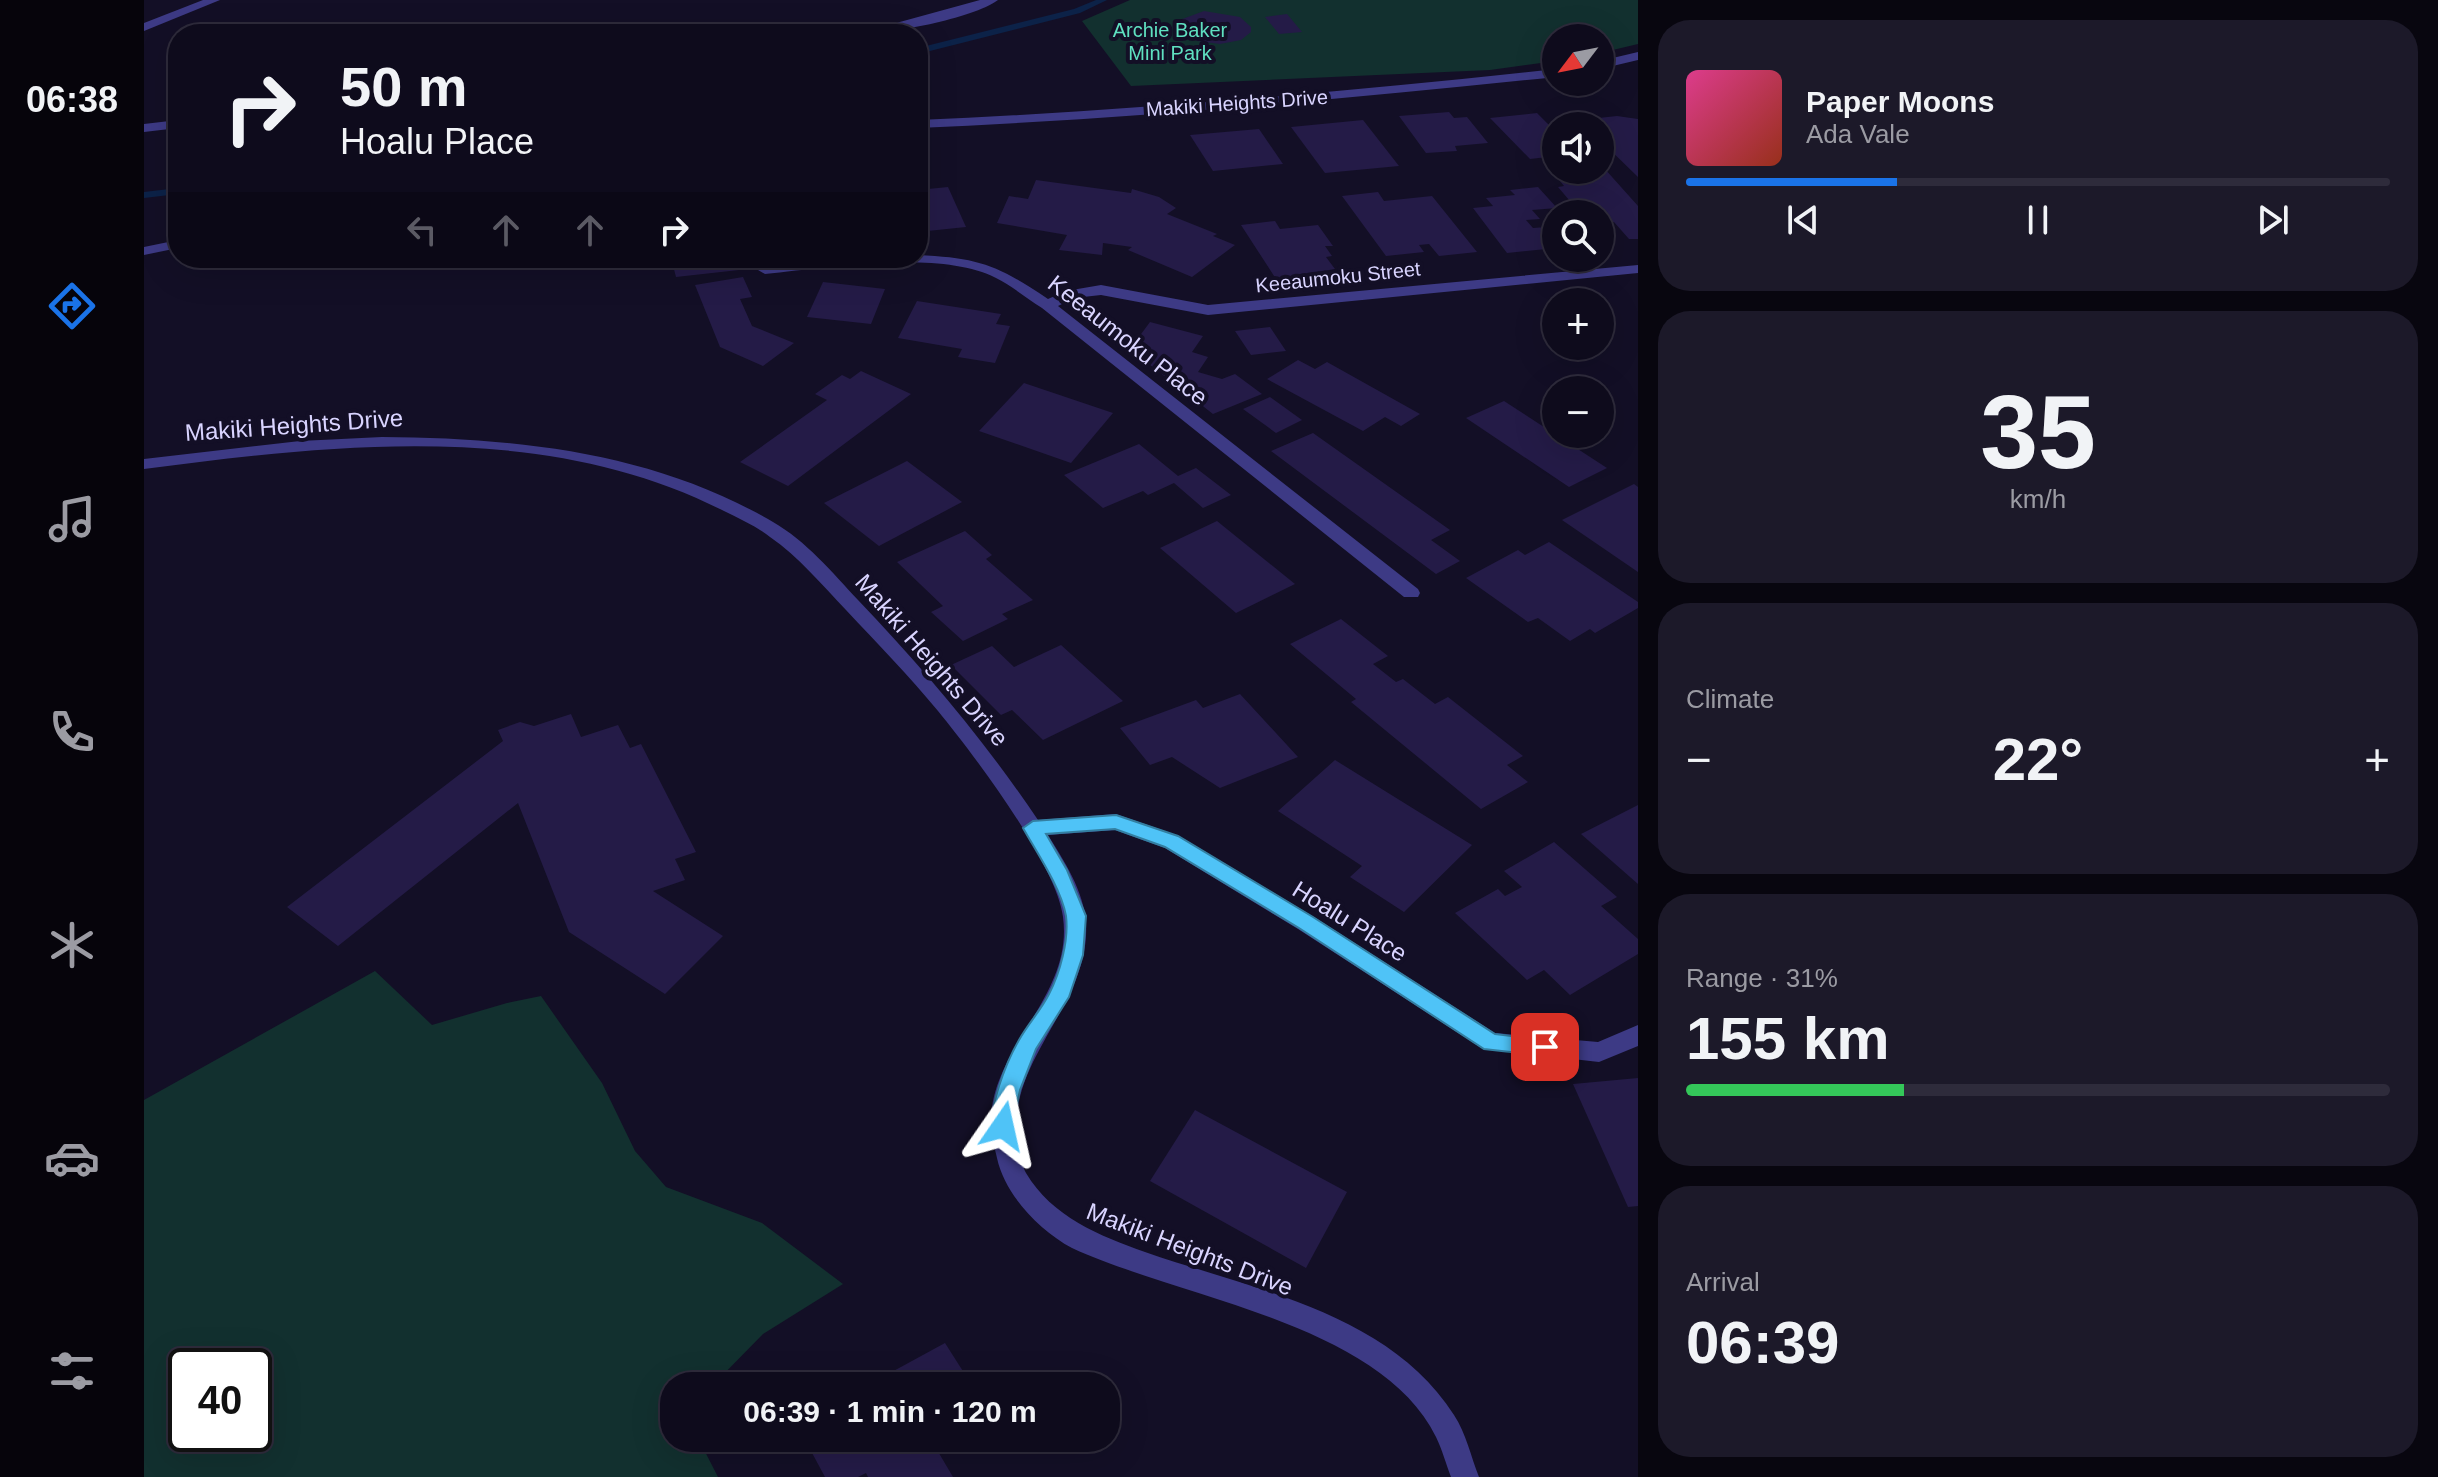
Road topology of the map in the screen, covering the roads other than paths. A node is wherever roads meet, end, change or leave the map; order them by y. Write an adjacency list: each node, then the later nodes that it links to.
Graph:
1 (214, 0): 4 (street)
2 (992, 0): 3 (street)
3 (907, 24)
4 (144, 27)
5 (1638, 56): 6 (street)
6 (1614, 62)
7 (1542, 74): 8 (street, Makiki Heights Drive)
8 (928, 124)
9 (168, 125): 10 (street)
10 (144, 128)
11 (168, 246): 12 (street)
12 (144, 251)
13 (928, 261): 17 (street, Keeaumoku Place)
14 (785, 268): 16 (street, Keeaumoku Place)
15 (1638, 269): 17 (street, Keeaumoku Street)
16 (765, 270)
17 (1047, 305): 19 (street, Keeaumoku Place)
18 (144, 464): 20 (street, Makiki Heights Drive)
19 (1411, 593)
20 (1033, 828): 21 (street, Hoalu Place); 22 (street, Makiki Heights Drive)
21 (1638, 1035)
22 (1465, 1477)

